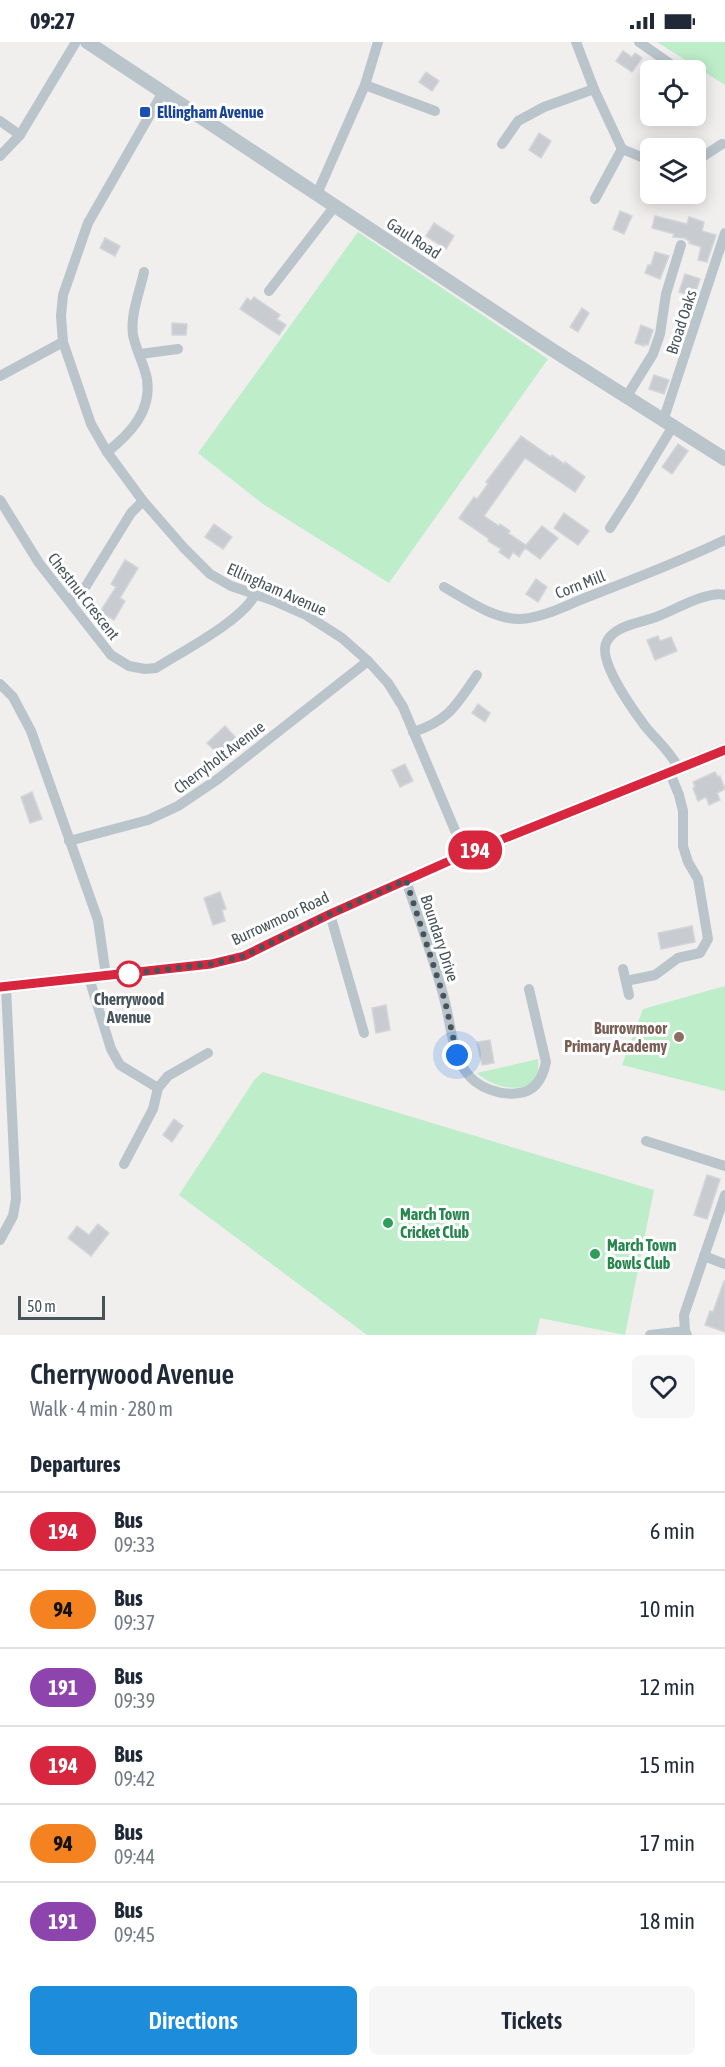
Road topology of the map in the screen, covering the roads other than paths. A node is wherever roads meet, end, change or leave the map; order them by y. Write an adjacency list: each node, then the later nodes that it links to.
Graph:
1 (76, 42): 12 (street)
2 (87, 42): 9 (street, Gaul Road)
3 (378, 42): 7 (street)
4 (576, 42): 8 (street)
5 (639, 42): 6 (street)
6 (665, 60)
7 (365, 85): 10 (street); 19 (street)
8 (594, 89): 13 (street); 15 (street)
9 (163, 92): 19 (street, Gaul Road); 26 (street, Ellingham Avenue)
10 (435, 111)
11 (0, 121): 12 (street)
12 (21, 135): 17 (street)
13 (502, 144)
14 (723, 144): 16 (street)
15 (622, 149): 18 (street); 20 (street)
16 (706, 155)
17 (0, 156)
18 (640, 156)
19 (316, 194): 21 (street, Gaul Road)
20 (595, 199)
21 (334, 207): 25 (street); 30 (street, Gaul Road)
22 (725, 233): 31 (street, Broad Oaks)
23 (681, 245): 30 (street)
24 (144, 272): 28 (street)
25 (268, 291)
26 (63, 342): 29 (street); 32 (street, Ellingham Avenue)
27 (178, 349): 28 (street)
28 (140, 354): 32 (street)
29 (0, 376)
30 (627, 396): 31 (street, Gaul Road)
31 (668, 423): 33 (street, Gaul Road); 36 (street, Broad Oaks)
32 (107, 452): 35 (street, Ellingham Avenue)
33 (725, 459)
34 (0, 500): 41 (street, Chestnut Crescent)
35 (143, 501): 39 (street, Ellingham Avenue); 41 (street)
36 (610, 528)
37 (725, 540): 38 (street, Corn Mill)
38 (444, 587)
39 (255, 595): 41 (street, Chestnut Crescent); 42 (street, Ellingham Avenue)
40 (725, 595): 47 (street)
41 (69, 600)
42 (368, 661): 45 (street, Ellingham Avenue); 48 (street, Cherryholt Avenue)
43 (477, 675): 45 (street)
44 (0, 684): 48 (street)
45 (413, 732): 49 (street, Ellingham Avenue)
46 (725, 750): 47 (street, Burrowmoor Road)
47 (674, 771): 49 (street, Burrowmoor Road); 55 (street)
48 (69, 841): 53 (street)
49 (465, 854): 50 (street, Burrowmoor Road)
50 (406, 880): 51 (street, Burrowmoor Road); 57 (street, Boundary Drive)
51 (330, 914): 53 (street, Burrowmoor Road); 59 (street)
52 (623, 969): 55 (street)
53 (106, 976): 54 (street, Burrowmoor Road)
54 (89, 978): 56 (street, Burrowmoor Road); 61 (street)
55 (626, 981): 58 (street)
56 (3, 987): 66 (street)
57 (529, 989)
58 (628, 994)
59 (363, 1033)
60 (208, 1053): 61 (street)
61 (158, 1088): 63 (street)
62 (646, 1141): 64 (street)
63 (124, 1164)
64 (725, 1166)
65 (725, 1196): 67 (street)
66 (0, 1240)
67 (704, 1256): 68 (street); 69 (street)
68 (725, 1264)
69 (686, 1333): 70 (street)
70 (650, 1335)

